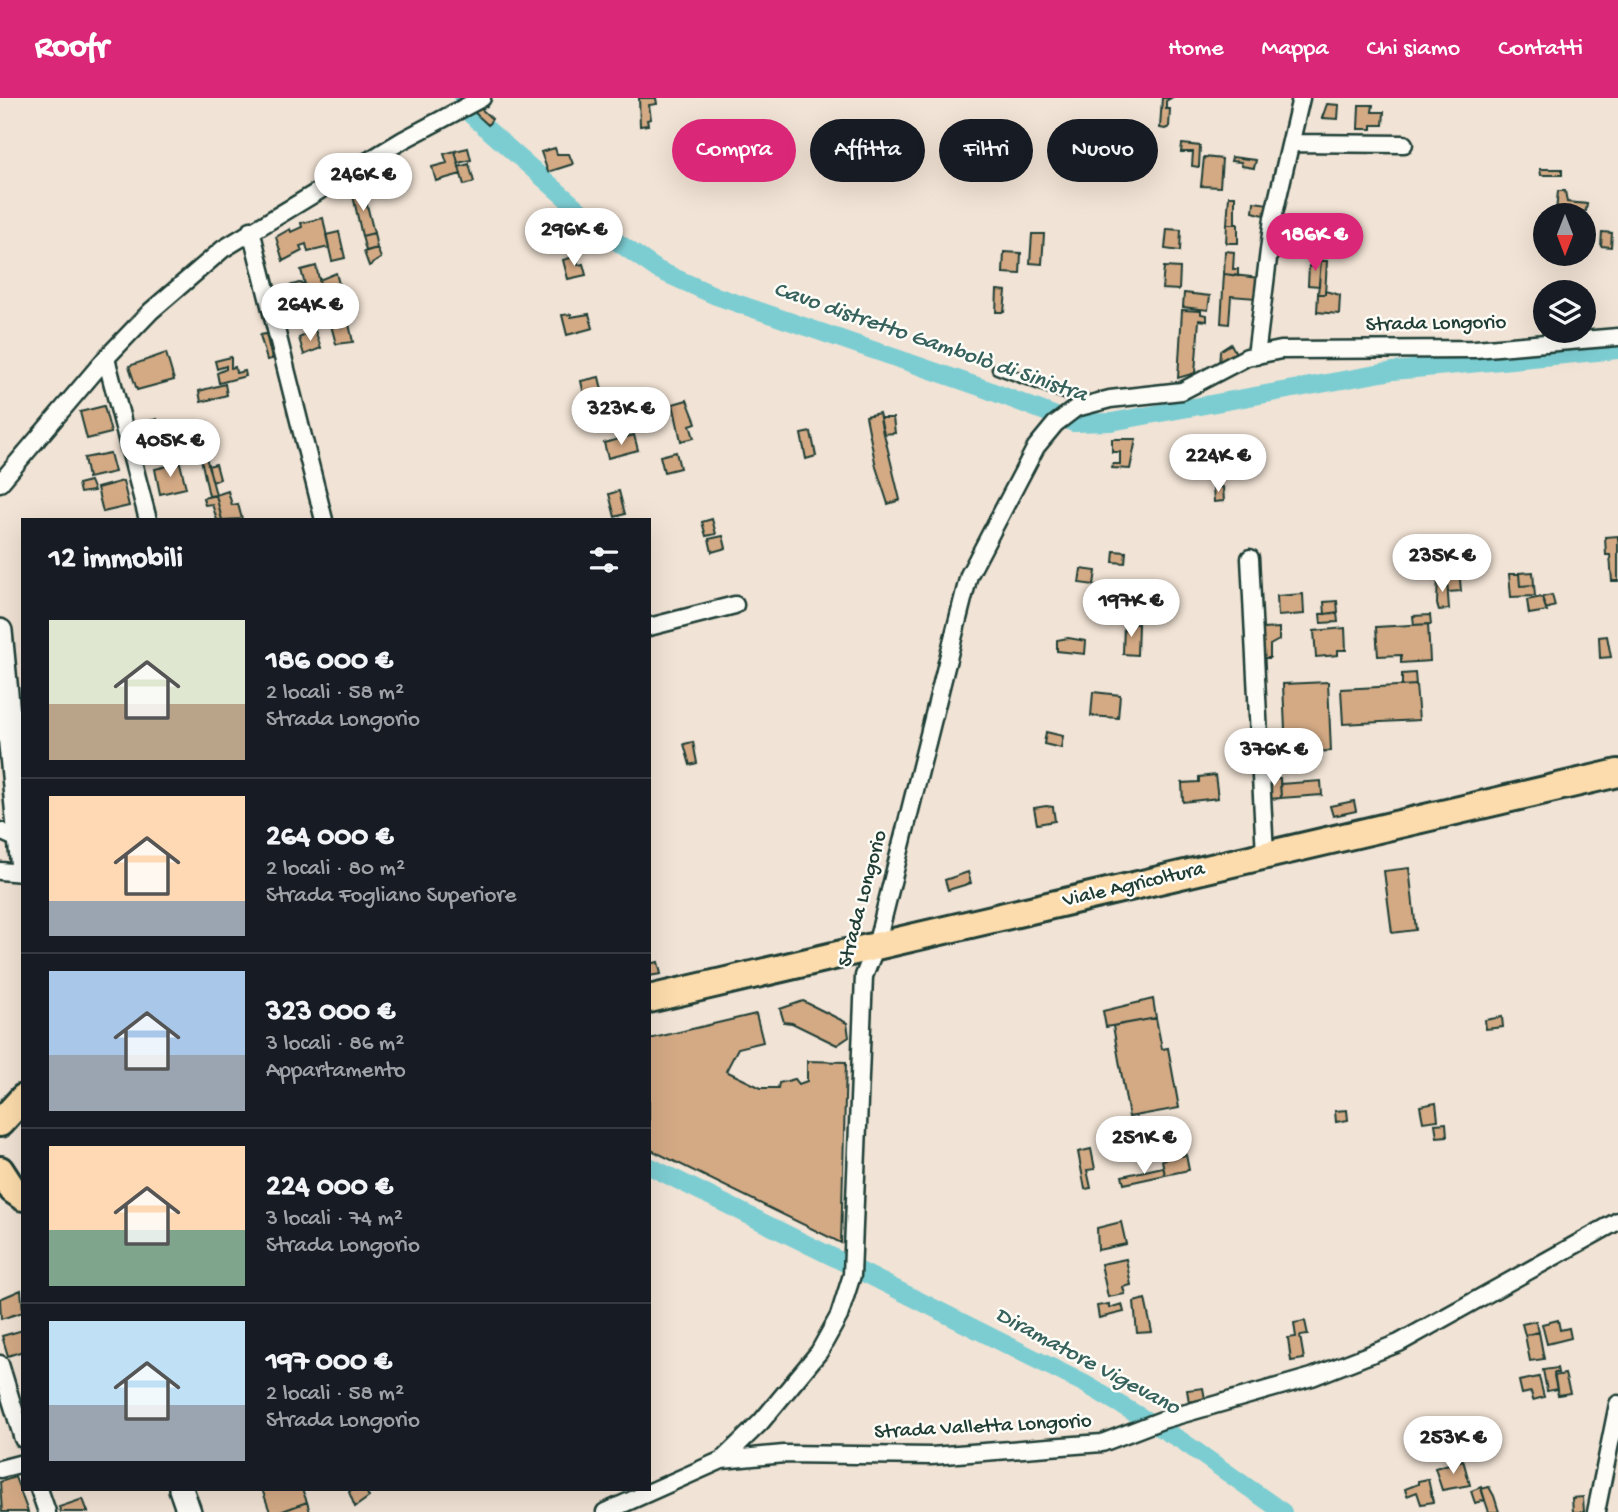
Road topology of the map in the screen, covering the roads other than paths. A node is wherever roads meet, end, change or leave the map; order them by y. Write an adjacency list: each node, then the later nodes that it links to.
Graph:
1 (1301, 98): 3 (street)
2 (478, 100): 5 (street)
3 (1291, 143): 4 (street); 7 (street)
4 (1404, 145)
5 (251, 230): 8 (street); 13 (street)
6 (1618, 337): 7 (street, Strada Longorio)
7 (1256, 355): 10 (street, Strada Longorio)
8 (106, 358): 11 (street); 12 (street)
9 (997, 369): 10 (lane)
10 (1089, 403): 22 (street, Strada Longorio)
11 (0, 483)
12 (147, 518)
13 (323, 518)
14 (1251, 558): 20 (street)
15 (735, 605): 16 (street)
16 (651, 626)
17 (0, 631): 19 (main road)
18 (1618, 773): 20 (main road, Viale Agricoltura)
19 (18, 852): 21 (street)
20 (1265, 855): 22 (main road, Viale Agricoltura)
21 (0, 871)
22 (876, 946): 23 (main road, Viale Agricoltura); 30 (street, Strada Longorio)
23 (651, 999)
24 (21, 1097): 25 (main road)
25 (0, 1123)
26 (1618, 1221): 30 (street, Strada Valletta Longorio)
27 (0, 1364): 29 (street)
28 (1618, 1404): 40 (street)
29 (21, 1432)
30 (722, 1460): 33 (street, Strada Longorio)
31 (21, 1464): 32 (street)
32 (0, 1469)
33 (651, 1486)
34 (40, 1491): 37 (street)
35 (182, 1491): 38 (main road)
36 (625, 1496): 39 (street, Strada Longorio)
37 (47, 1512)
38 (189, 1512)
39 (605, 1512)
40 (1596, 1512)

